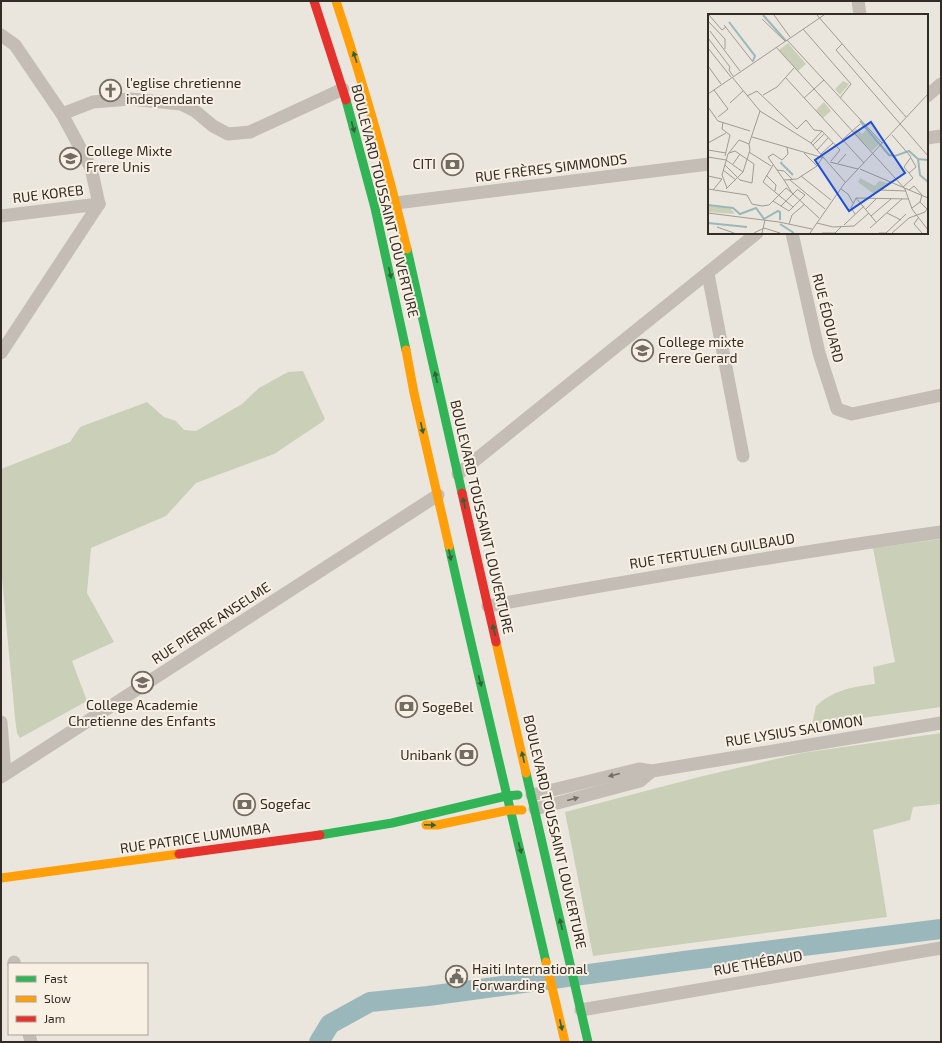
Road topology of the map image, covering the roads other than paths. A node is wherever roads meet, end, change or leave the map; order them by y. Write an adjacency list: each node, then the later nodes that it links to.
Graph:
1 (314, 1): 7 (main road, BOULEVARD TOUSSAINT LOUVERTURE)
2 (336, 1): 14 (main road, BOULEVARD TOUSSAINT LOUVERTURE, one-way to 2)
3 (858, 1): 4 (street)
4 (860, 14)
5 (1, 35): 9 (street)
6 (941, 84): 8 (street)
7 (343, 89): 9 (street); 14 (main road, BOULEVARD TOUSSAINT LOUVERTURE, one-way to 14)
8 (928, 95)
9 (62, 114): 13 (street)
10 (941, 136): 11 (street)
11 (928, 138)
12 (708, 164): 14 (street, RUE FRÈRES SIMMONDS)
13 (99, 204): 15 (street, RUE KOREB); 19 (street)
14 (385, 205): 22 (main road, BOULEVARD TOUSSAINT LOUVERTURE, one-way to 14); 23 (main road, BOULEVARD TOUSSAINT LOUVERTURE, one-way to 23)
15 (1, 216)
16 (756, 234): 18 (street)
17 (792, 234): 20 (street, RUE ÉDOUARD)
18 (708, 274): 21 (street); 22 (street)
19 (1, 353)
20 (941, 395)
21 (743, 456)
22 (458, 474): 25 (main road, BOULEVARD TOUSSAINT LOUVERTURE, one-way to 22)
23 (438, 495): 29 (street, RUE PIERRE ANSELME); 31 (main road, BOULEVARD TOUSSAINT LOUVERTURE, one-way to 31)
24 (941, 532): 25 (street, RUE TERTULIEN GUILBAUD)
25 (488, 606): 30 (main road, BOULEVARD TOUSSAINT LOUVERTURE, one-way to 25)
26 (1, 722): 29 (street)
27 (941, 723): 28 (street, RUE LYSIUS SALOMON)
28 (652, 771): 30 (street, RUE LYSIUS SALOMON, one-way to 30); 32 (street, RUE LYSIUS SALOMON, one-way to 28)
29 (3, 775)
30 (532, 795): 31 (main road, RUE PATRICE LUMUMBA); 32 (main road, BOULEVARD TOUSSAINT LOUVERTURE)
31 (506, 796): 33 (main road, BOULEVARD TOUSSAINT LOUVERTURE); 34 (main road, RUE PATRICE LUMUMBA)
32 (535, 809): 33 (main road, RUE PATRICE LUMUMBA); 37 (main road, BOULEVARD TOUSSAINT LOUVERTURE, one-way to 32)
33 (510, 810): 34 (main road, RUE PATRICE LUMUMBA, one-way to 33); 38 (main road, BOULEVARD TOUSSAINT LOUVERTURE, one-way to 38)
34 (392, 823): 35 (main road, RUE PATRICE LUMUMBA)
35 (1, 878)
36 (941, 948): 37 (street, RUE THÉBAUD)
37 (580, 1006): 39 (main road, BOULEVARD TOUSSAINT LOUVERTURE)
38 (565, 1042)
39 (588, 1042)

